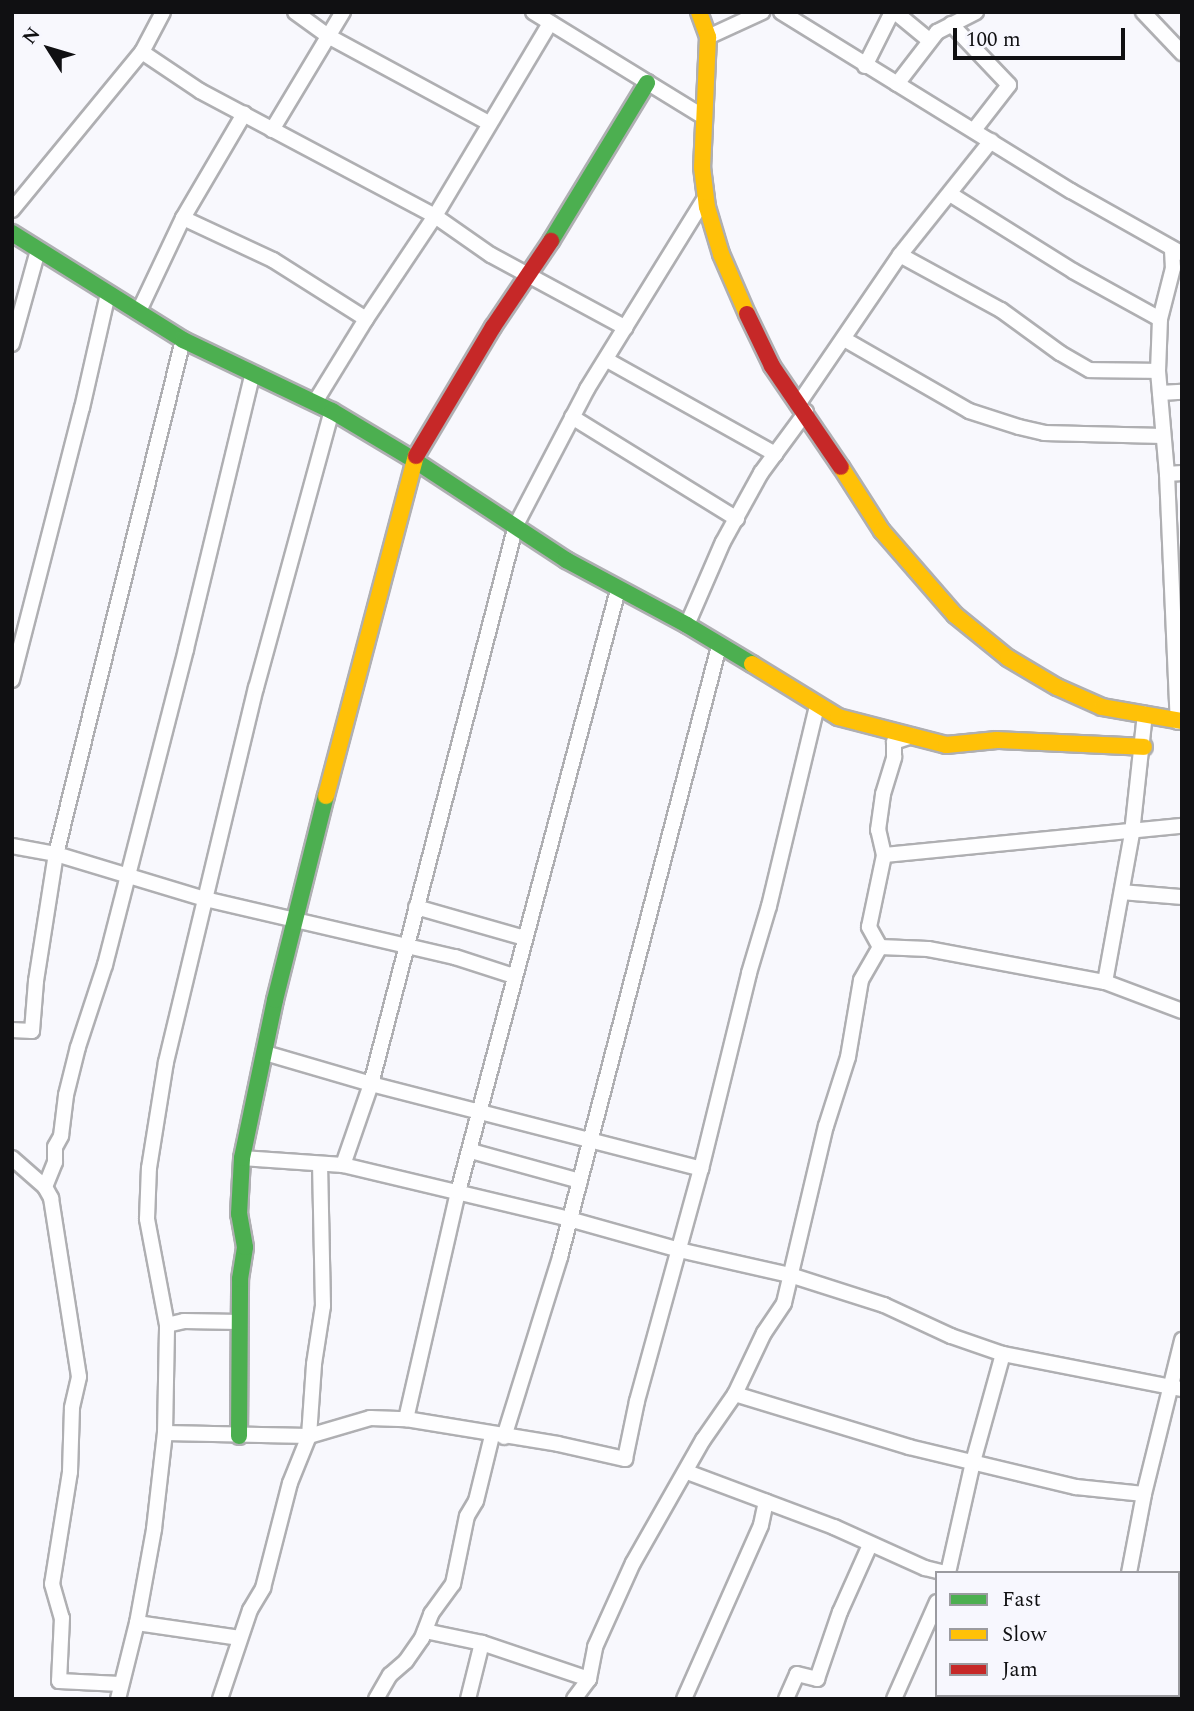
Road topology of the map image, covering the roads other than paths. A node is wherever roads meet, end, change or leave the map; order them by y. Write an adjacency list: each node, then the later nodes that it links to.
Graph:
1 (163, 12): 16 (street)
2 (295, 12): 13 (street)
3 (343, 12): 13 (street)
4 (533, 12): 11 (street)
5 (699, 12): 14 (street)
6 (762, 12): 14 (street)
7 (780, 12): 18 (street)
8 (893, 12): 15 (street); 18 (street)
9 (976, 12): 12 (street)
10 (1143, 12): 17 (street)
11 (550, 23): 19 (street); 23 (street)
12 (951, 24): 15 (street); 25 (street)
13 (328, 36): 23 (street); 24 (street)
14 (708, 37): 22 (street)
15 (929, 40): 20 (street)
16 (142, 52): 21 (street); 29 (street)
17 (1182, 54)
18 (866, 66): 20 (street)
19 (647, 83): 22 (street); 36 (street)
20 (897, 84): 25 (street)
21 (244, 114): 24 (street); 31 (street)
22 (704, 117): 28 (street)
23 (489, 122): 30 (street)
24 (272, 130): 30 (street)
25 (974, 130): 26 (street)
26 (991, 141): 27 (street); 34 (street)
27 (950, 194): 35 (street); 41 (street)
28 (705, 198): 42 (street); 52 (street)
29 (12, 210)
30 (435, 216): 36 (street); 40 (street)
31 (183, 218): 39 (street); 40 (street)
32 (12, 233): 33 (street)
33 (38, 250): 38 (street); 45 (street)
34 (1177, 252): 37 (street)
35 (900, 255): 43 (street); 47 (street)
36 (530, 276): 42 (street); 57 (street)
37 (1175, 283): 41 (street)
38 (108, 293): 39 (street); 66 (street)
39 (139, 311): 44 (street)
40 (366, 319): 51 (street)
41 (1160, 319): 47 (street)
42 (626, 328): 46 (street)
43 (844, 339): 52 (street); 55 (street)
44 (183, 340): 48 (street); 75 (street)
45 (12, 344)
46 (607, 360): 54 (street); 56 (street)
47 (1158, 371): 49 (street)
48 (253, 373): 51 (street); 77 (street)
49 (1160, 393): 50 (street); 55 (street)
50 (1182, 393)
51 (315, 402): 53 (street)
52 (803, 408): 56 (street); 68 (street)
53 (332, 411): 57 (street); 80 (street)
54 (572, 417): 59 (street); 60 (street)
55 (1163, 436): 58 (street)
56 (775, 454): 59 (street)
57 (414, 460): 60 (street); 82 (street)
58 (1175, 473): 61 (street)
59 (737, 519): 63 (street)
60 (516, 525): 62 (street); 81 (street)
61 (1177, 553): 64 (street)
62 (618, 590): 63 (street); 83 (street)
63 (687, 625): 65 (street)
64 (1178, 632): 69 (street)
65 (719, 646): 67 (street); 93 (street)
66 (12, 680)
67 (817, 706): 70 (street); 99 (street)
68 (1145, 714): 69 (street); 71 (street)
69 (1180, 722)
70 (918, 735): 71 (street); 76 (street)
71 (1144, 747): 73 (street)
72 (1182, 826): 73 (street)
73 (1132, 833): 76 (street); 78 (street)
74 (12, 846): 75 (street)
75 (57, 854): 77 (street); 89 (street)
76 (884, 855): 85 (street)
77 (128, 874): 80 (street); 101 (street)
78 (1122, 892): 79 (street); 87 (street)
79 (1182, 897)
80 (205, 899): 82 (street); 107 (street)
81 (416, 907): 83 (street); 84 (street)
82 (295, 920): 84 (street); 90 (street)
83 (525, 938): 86 (street)
84 (405, 946): 86 (street); 91 (street)
85 (880, 947): 87 (street); 105 (street)
86 (514, 976): 92 (street)
87 (1105, 982): 88 (street)
88 (1182, 1011)
89 (12, 1030)
90 (265, 1053): 91 (street); 96 (street)
91 (371, 1084): 92 (street); 98 (street)
92 (481, 1112): 93 (street); 94 (street)
93 (589, 1142): 99 (street); 100 (street)
94 (471, 1151): 100 (street); 102 (street)
95 (12, 1158): 101 (street)
96 (242, 1158): 97 (street); 106 (street)
97 (320, 1164): 98 (street); 115 (street)
98 (343, 1165): 102 (street)
99 (701, 1169): 104 (street)
100 (579, 1181): 103 (street)
101 (45, 1186): 131 (street)
102 (458, 1192): 103 (street); 112 (street)
103 (569, 1219): 104 (street); 116 (street)
104 (679, 1250): 105 (street); 116 (street)
105 (790, 1275): 109 (street); 111 (street)
106 (240, 1322): 107 (street); 114 (street)
107 (167, 1325): 113 (street)
108 (1182, 1340): 110 (street)
109 (1003, 1354): 110 (street); 117 (street)
110 (1177, 1388): 119 (street)
111 (735, 1394): 117 (street); 118 (street)
112 (406, 1419): 115 (street); 116 (street)
113 (165, 1433): 114 (street); 126 (street)
114 (239, 1436): 115 (street)
115 (309, 1436): 128 (street)
116 (498, 1436): 127 (street)
117 (973, 1462): 119 (street); 123 (street)
118 (687, 1472): 120 (street); 130 (street)
119 (1144, 1494): 124 (street)
120 (766, 1502): 121 (street); 137 (street)
121 (870, 1545): 122 (street); 138 (street)
122 (941, 1571)
123 (946, 1571)
124 (1129, 1571)
125 (935, 1607): 139 (street)
126 (137, 1623): 128 (street); 131 (street)
127 (425, 1631): 129 (street); 134 (street)
128 (240, 1638): 133 (street)
129 (482, 1643): 130 (street); 135 (street)
130 (589, 1679): 136 (street)
131 (120, 1684): 132 (street)
132 (118, 1699)
133 (220, 1699)
134 (376, 1699)
135 (468, 1699)
136 (574, 1699)
137 (684, 1699)
138 (786, 1699)
139 (894, 1699)

